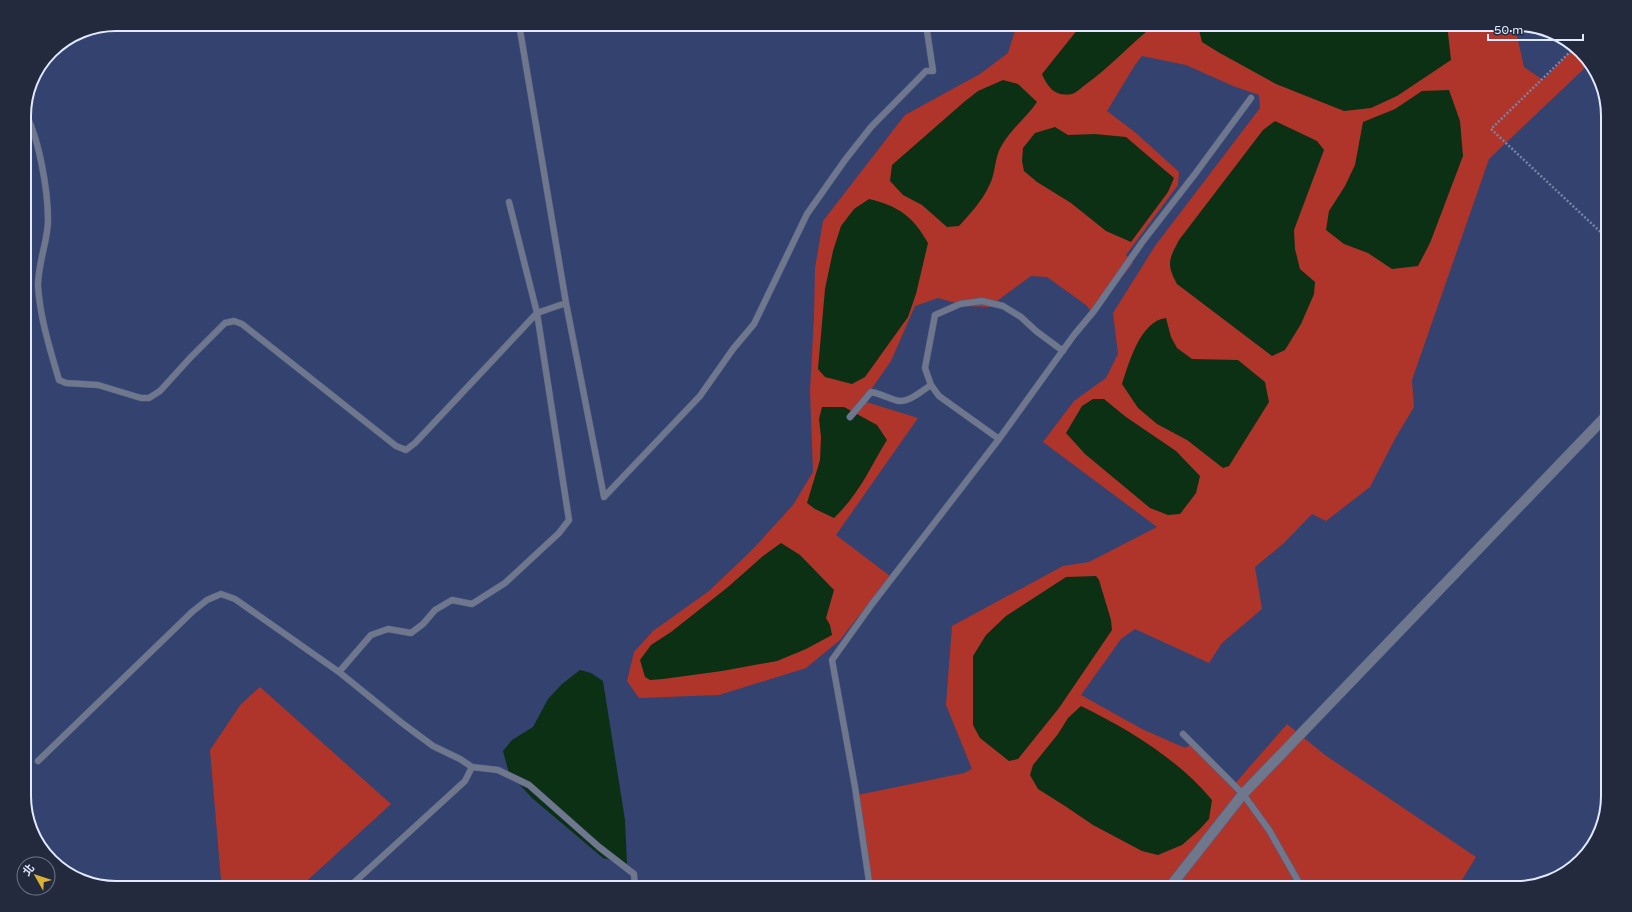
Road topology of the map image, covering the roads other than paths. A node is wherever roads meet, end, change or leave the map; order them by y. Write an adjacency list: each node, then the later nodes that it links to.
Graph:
1 (520, 31): 6 (lane)
2 (927, 31): 6 (lane)
3 (1251, 98): 8 (lane)
4 (31, 126): 7 (lane)
5 (509, 202): 7 (lane)
6 (566, 303): 7 (lane)
7 (537, 313): 13 (lane)
8 (1063, 351): 9 (lane); 12 (lane)
9 (931, 384): 10 (lane); 12 (lane)
10 (850, 417)
11 (1601, 421): 17 (street)
12 (999, 439): 20 (lane)
13 (339, 672): 15 (lane); 16 (lane)
14 (1183, 734): 17 (lane)
15 (38, 761)
16 (472, 767): 18 (lane); 19 (lane)
17 (1244, 794): 21 (street); 22 (lane)
18 (356, 881)
19 (634, 881)
20 (869, 881)
21 (1175, 881)
22 (1298, 881)

